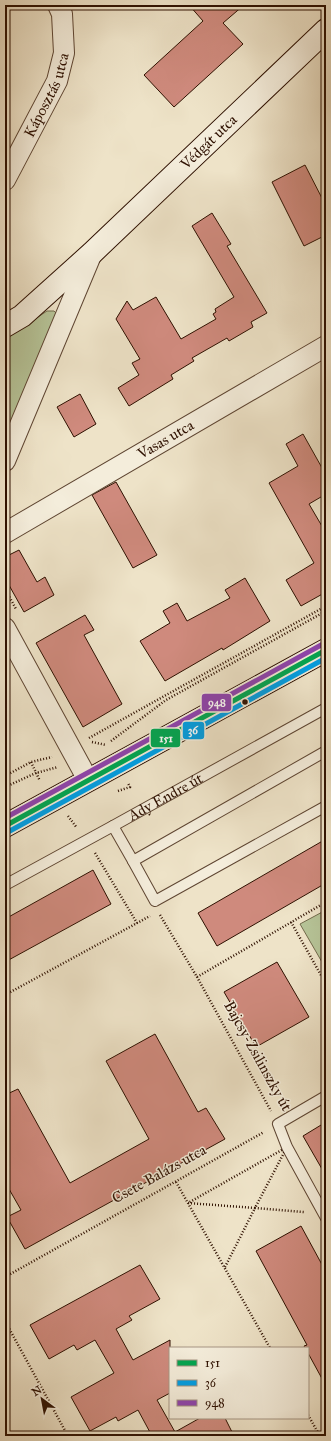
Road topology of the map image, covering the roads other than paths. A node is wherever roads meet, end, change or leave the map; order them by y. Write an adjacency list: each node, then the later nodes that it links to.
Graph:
1 (58, 5): 3 (street, Káposztás utca)
2 (326, 30): 4 (main road, Védgát utca)
3 (5, 180)
4 (92, 253): 5 (main road, Védgát utca); 7 (street, Védgát utca)
5 (5, 326)
6 (326, 346): 8 (street, Vasas utca)
7 (5, 461)
8 (5, 534)
9 (5, 628): 13 (street)
10 (326, 650): 13 (main road)
11 (326, 708): 16 (lane, Ady Endre út)
12 (326, 751): 17 (lane)
13 (88, 780): 15 (main road)
14 (326, 806): 17 (lane)
15 (5, 826)
16 (113, 826): 17 (lane); 18 (lane, Ady Endre út)
17 (133, 861)
18 (5, 884)
19 (326, 1096): 20 (lane, Bajcsy-Zsilinszky út)
20 (325, 1216)

